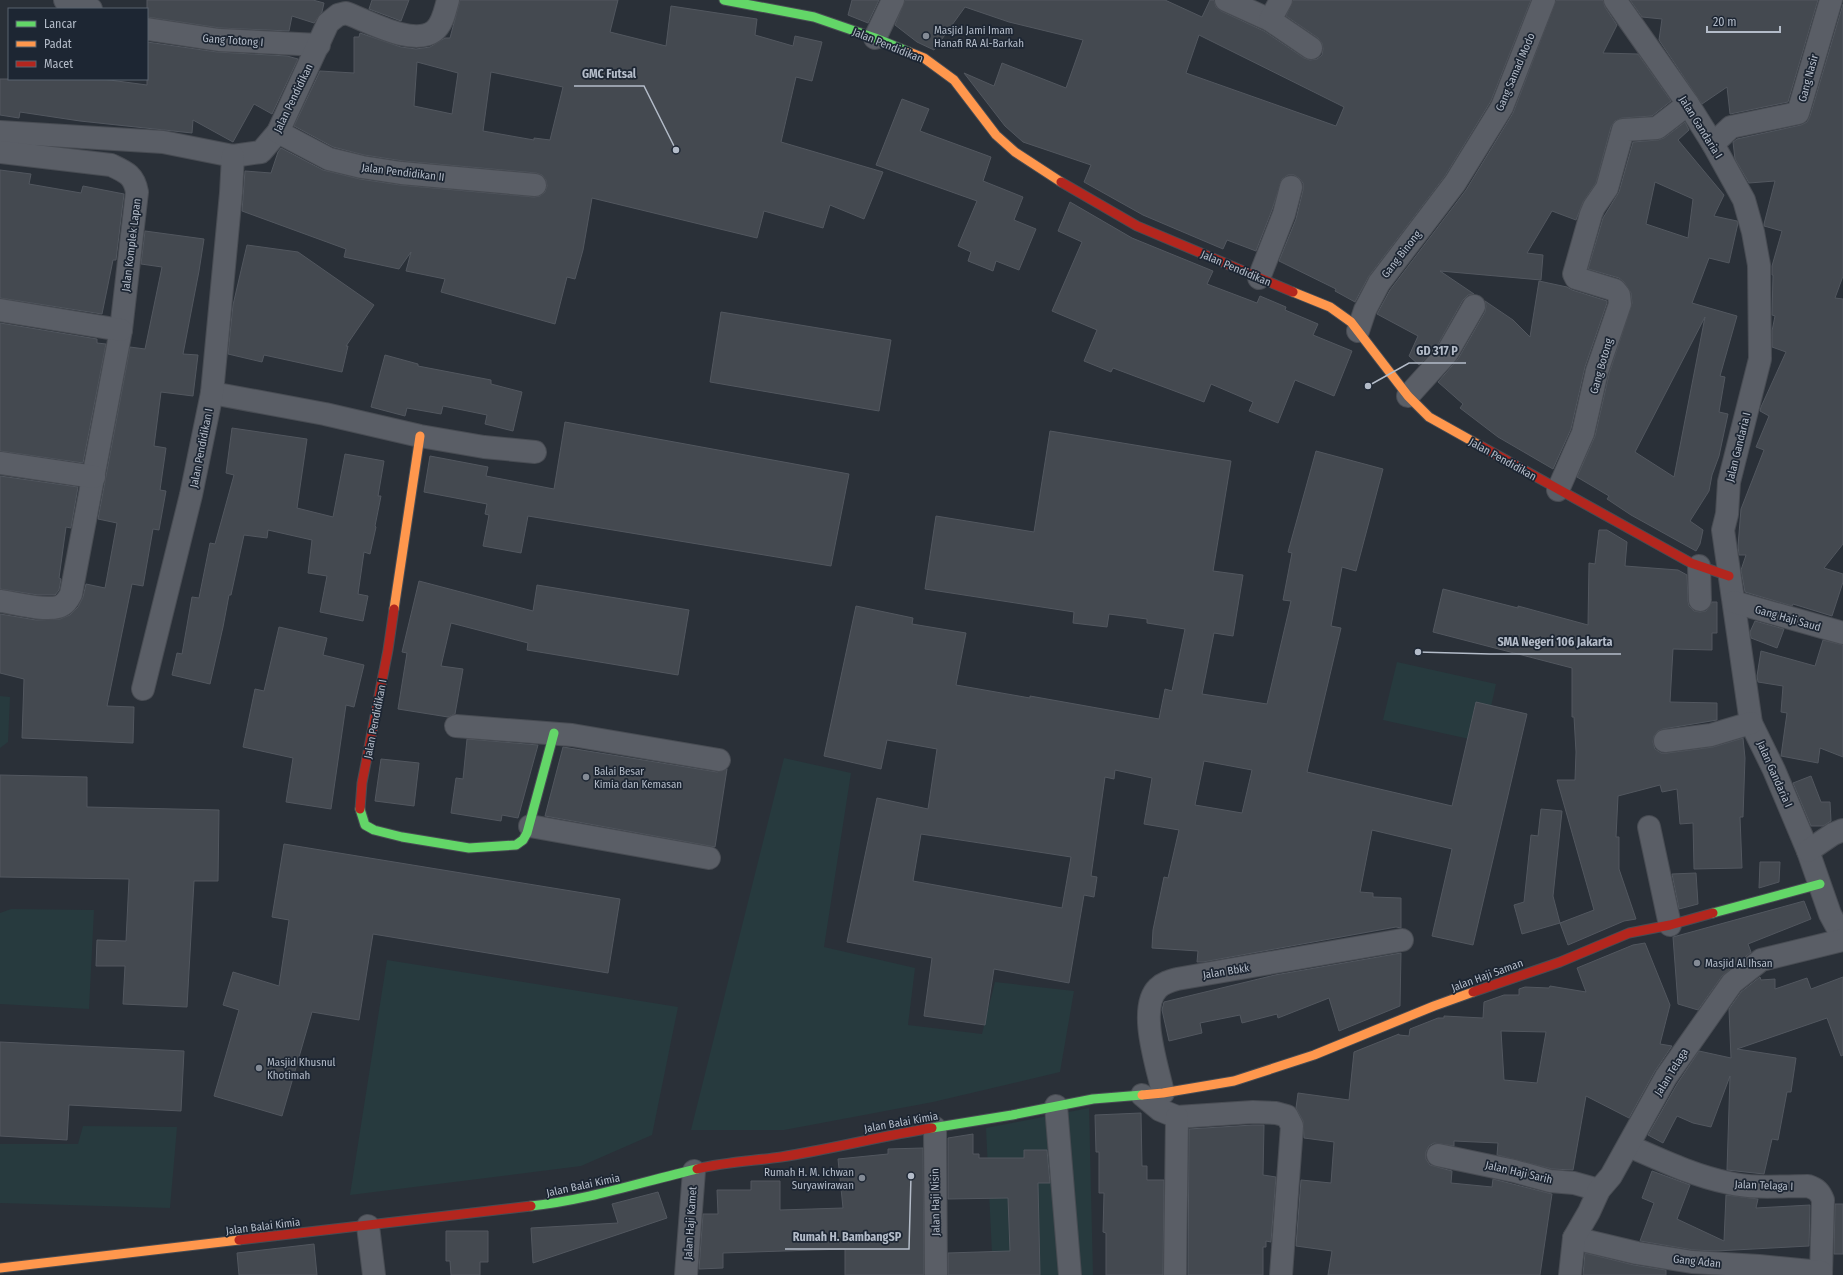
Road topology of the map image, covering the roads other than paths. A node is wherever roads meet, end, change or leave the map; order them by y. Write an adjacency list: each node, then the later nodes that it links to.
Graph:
1 (65, 0): 11 (street)
2 (448, 0): 10 (street, Jalan Pendidikan)
3 (724, 0): 14 (street, Jalan Pendidikan)
4 (893, 0): 14 (street)
5 (1226, 0): 12 (street)
6 (1281, 0): 12 (street)
7 (1544, 0): 23 (street, Gang Samad Modo)
8 (1615, 0): 17 (street, Jalan Gandaria I)
9 (1831, 0): 20 (street, Gang Nasir)
10 (347, 7): 15 (street, Jalan Pendidikan)
11 (88, 8)
12 (1270, 20): 16 (street)
13 (148, 30): 15 (street, Gang Totong I)
14 (875, 38): 26 (street, Jalan Pendidikan)
15 (319, 45): 19 (street, Jalan Pendidikan)
16 (1311, 48)
17 (1688, 104): 20 (street, Jalan Gandaria I); 37 (street, Gang Botong)
18 (0, 132): 22 (street, Jalan Pendidikan)
19 (278, 132): 22 (street, Jalan Pendidikan); 24 (street, Jalan Pendidikan II)
20 (1713, 144): 39 (street, Jalan Gandaria I)
21 (0, 152): 29 (street, Jalan Komplek Lapan)
22 (233, 156): 31 (street, Jalan Pendidikan I)
23 (1455, 183): 30 (street, Gang Binong)
24 (535, 185)
25 (1291, 187): 26 (street)
26 (1259, 278): 30 (street, Jalan Pendidikan)
27 (1474, 306): 32 (street)
28 (0, 310): 29 (street)
29 (121, 330): 36 (street, Jalan Komplek Lapan)
30 (1358, 331): 32 (street, Jalan Pendidikan)
31 (212, 393): 33 (street, Jalan Pendidikan I); 44 (street, Jalan Pendidikan I)
32 (1408, 396): 37 (street, Jalan Pendidikan)
33 (420, 436): 34 (street, Jalan Pendidikan I); 50 (street, Jalan Pendidikan I)
34 (535, 452)
35 (0, 463): 36 (street)
36 (94, 477): 41 (street, Jalan Komplek Lapan)
37 (1558, 490): 38 (street, Jalan Pendidikan)
38 (1699, 566): 39 (street, Jalan Pendidikan); 40 (street)
39 (1729, 576): 42 (street, Jalan Gandaria I)
40 (1700, 600)
41 (0, 601)
42 (1734, 602): 43 (street, Gang Haji Saud); 45 (street, Jalan Gandaria I)
43 (1843, 634)
44 (143, 689)
45 (1751, 723): 48 (street); 53 (street, Jalan Gandaria I)
46 (456, 726): 47 (street)
47 (554, 733): 49 (street); 50 (street, Jalan Pendidikan I)
48 (1665, 741)
49 (719, 760)
50 (530, 826): 54 (street)
51 (1649, 827): 56 (street)
52 (1843, 830): 53 (street)
53 (1808, 852): 55 (street, Jalan Gandaria I)
54 (709, 858)
55 (1820, 884): 56 (street, Jalan Haji Saman); 57 (street, Jalan Gandaria I)
56 (1670, 925): 59 (street, Jalan Haji Saman)
57 (1843, 939): 64 (street, Jalan Telaga)
58 (1402, 940): 59 (street, Jalan Bbkk)
59 (1163, 1093): 60 (street, Jalan Balai Kimia)
60 (1142, 1095): 61 (street, Jalan Balai Kimia); 62 (street)
61 (1056, 1106): 63 (street, Jalan Balai Kimia); 75 (street)
62 (1177, 1117): 76 (street); 77 (street)
63 (935, 1128): 66 (street, Jalan Balai Kimia); 74 (street, Jalan Haji Nisin)
64 (1629, 1146): 67 (street, Jalan Telaga); 71 (street, Jalan Telaga I)
65 (1438, 1155): 67 (street, Jalan Haji Sarih)
66 (694, 1170): 68 (street, Jalan Balai Kimia); 73 (street, Jalan Haji Kamet)
67 (1599, 1190): 69 (street, Jalan Telaga)
68 (368, 1226): 70 (street, Jalan Balai Kimia); 72 (street)
69 (1574, 1238): 71 (street, Gang Adan); 78 (street, Jalan Telaga)
70 (1, 1267)
71 (1821, 1274)
72 (374, 1275)
73 (686, 1275)
74 (936, 1275)
75 (1070, 1275)
76 (1175, 1275)
77 (1281, 1275)
78 (1570, 1275)

